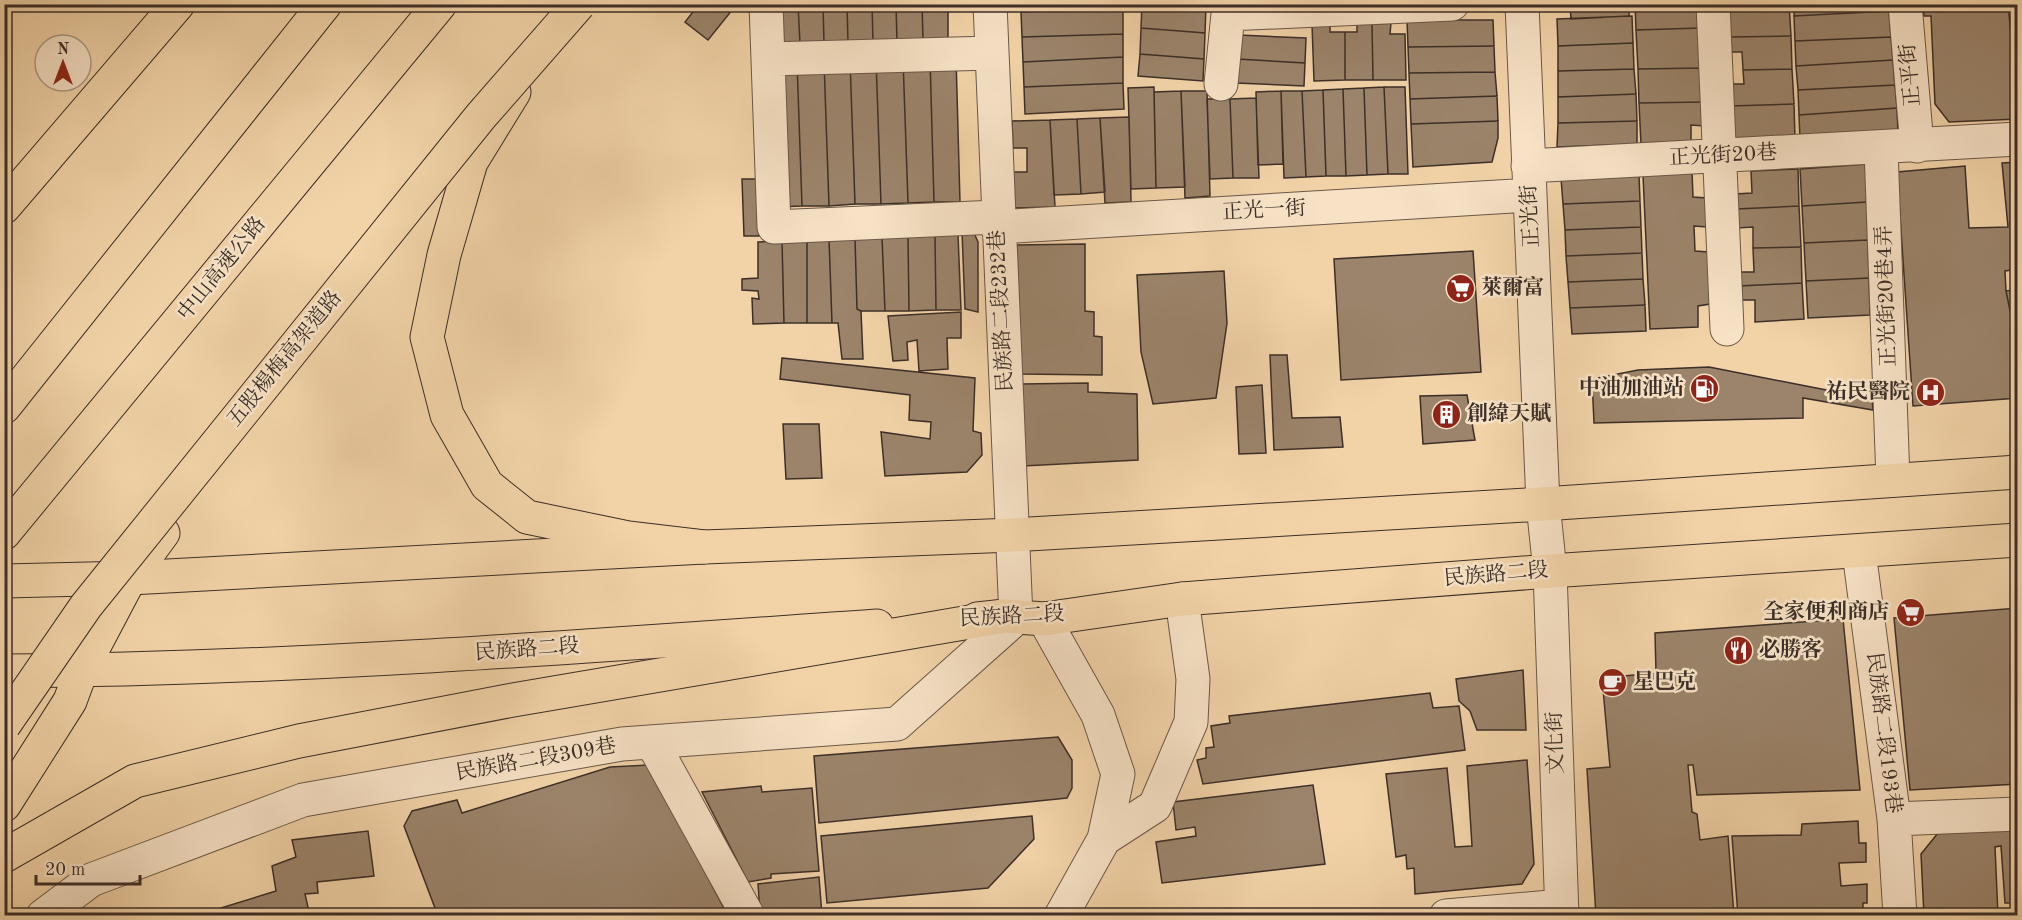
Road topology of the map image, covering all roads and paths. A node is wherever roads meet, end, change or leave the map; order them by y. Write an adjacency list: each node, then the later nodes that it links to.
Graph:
1 (178, 4): 20 (main road)
2 (325, 4): 23 (main road)
3 (440, 4): 27 (main road, 中山高速公路)
4 (577, 4): 13 (main road); 39 (main road, 五股楊梅高架道路, bridge)
5 (766, 4): 12 (street)
6 (990, 4): 11 (street, 民族路二段232巷)
7 (1452, 4): 14 (street)
8 (1522, 4): 19 (street, 正光街)
9 (1713, 4): 18 (street)
10 (1905, 4): 16 (street, 正平街)
11 (992, 53): 12 (street); 21 (street, 民族路二段232巷)
12 (768, 59): 21 (street, 正光一街)
13 (523, 78): 30 (main road); 33 (main road)
14 (1221, 84)
15 (2018, 139): 16 (street, 正光街20巷)
16 (1917, 146): 17 (street, 正光街20巷)
17 (1881, 148): 18 (street, 正光街20巷); 25 (street, 正光街20巷4弄)
18 (1717, 156): 19 (street, 正光街20巷); 22 (street)
19 (1529, 180): 21 (street, 正光一街); 26 (street, 正光街)
20 (4, 207)
21 (997, 222): 28 (street, 民族路二段232巷)
22 (1727, 329)
23 (4, 407)
24 (2018, 472): 25 (main road)
25 (1893, 480): 26 (main road)
26 (1543, 504): 28 (main road); 32 (street, 正光街)
27 (4, 534)
28 (1013, 535): 30 (main road); 36 (street, 民族路二段232巷)
29 (2018, 540): 31 (main road, 民族路二段)
30 (704, 547): 33 (main road)
31 (1859, 552): 32 (main road, 民族路二段); 43 (street, 民族路二段193巷)
32 (1550, 571): 35 (main road, 民族路二段); 47 (street, 文化街)
33 (130, 578): 34 (main road); 38 (main road)
34 (4, 581)
35 (1182, 599): 36 (main road, 民族路二段); 44 (street)
36 (1022, 618): 38 (main road, 民族路二段); 40 (street, 民族路二段309巷); 44 (street); 45 (main road)
37 (4, 671): 38 (main road, 民族路二段)
38 (81, 671): 41 (main road)
39 (4, 725)
40 (652, 742): 46 (street); 48 (street, 民族路二段309巷)
41 (4, 805)
42 (2018, 814): 43 (street)
43 (1894, 819): 51 (street, 民族路二段193巷)
44 (1104, 839): 49 (street)
45 (4, 856)
46 (742, 910)
47 (1562, 911): 50 (street)
48 (44, 915)
49 (1061, 915)
50 (1446, 915)
51 (1900, 915)

